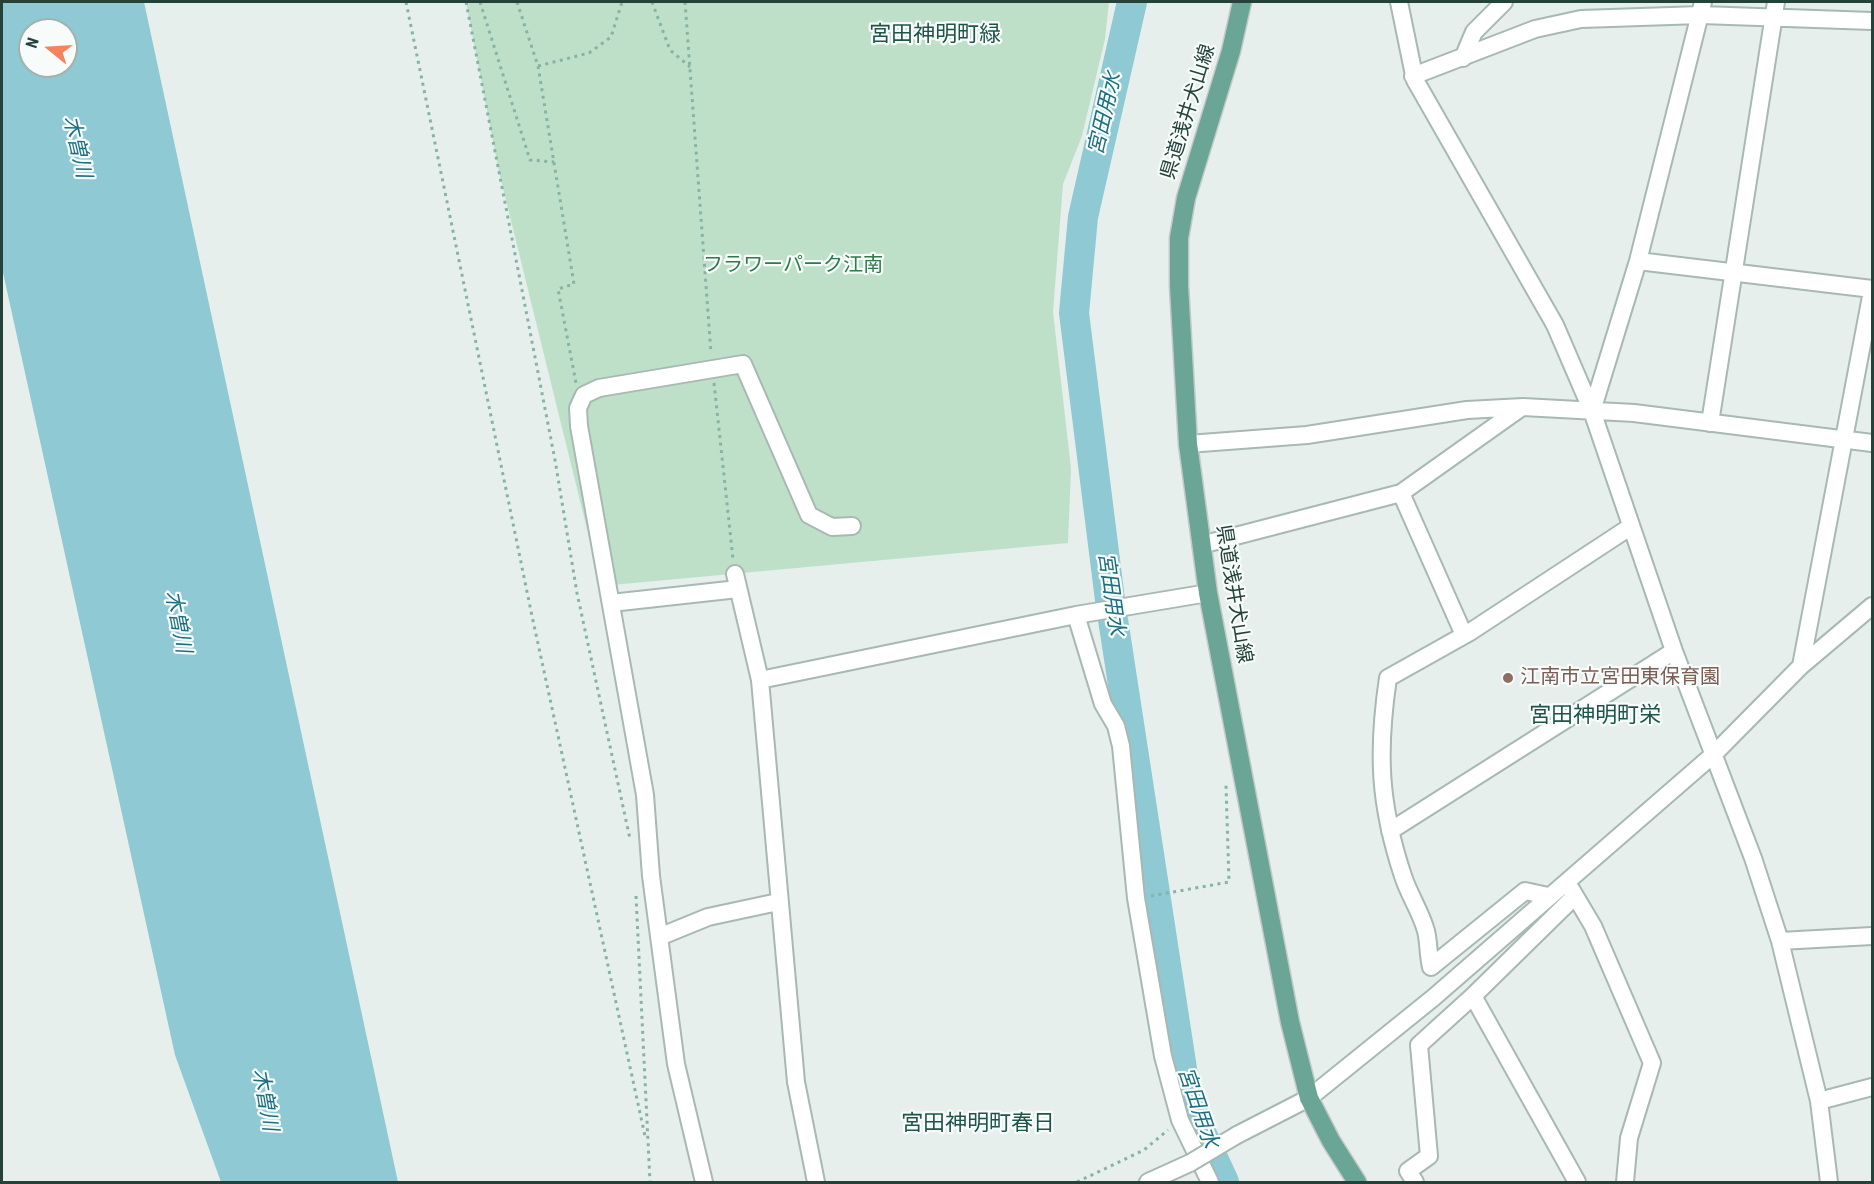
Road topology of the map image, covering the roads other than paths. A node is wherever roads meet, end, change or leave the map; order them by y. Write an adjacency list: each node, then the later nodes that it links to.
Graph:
1 (1242, 2): 17 (main road, 県道浅井犬山線)
2 (1399, 2): 8 (street)
3 (1504, 2): 7 (street)
4 (1702, 8): 5 (street); 7 (street); 9 (street)
5 (1774, 9): 6 (street); 10 (street)
6 (1872, 21)
7 (1463, 58): 8 (street)
8 (1413, 76): 13 (street)
9 (1638, 261): 10 (street); 13 (street)
10 (1733, 272): 11 (street); 14 (street)
11 (1872, 290): 15 (street)
12 (1523, 407): 13 (street); 17 (street); 18 (street)
13 (1592, 411): 14 (street); 20 (street)
14 (1710, 423): 15 (street)
15 (1845, 439): 16 (street); 28 (street)
16 (1872, 443)
17 (1188, 444): 21 (main road, 県道浅井犬山線)
18 (1401, 493): 21 (street); 26 (street)
19 (852, 526): 23 (street)
20 (1630, 527): 26 (street); 27 (street)
21 (1202, 545): 22 (main road, 県道浅井犬山線)
22 (1208, 593): 25 (street); 41 (main road, 県道浅井犬山線)
23 (611, 603): 29 (street); 37 (street)
24 (1872, 606): 28 (street)
25 (1076, 615): 29 (street); 46 (street)
26 (1464, 635): 31 (street)
27 (1674, 651): 30 (street); 31 (street)
28 (1802, 666): 30 (street)
29 (760, 680): 35 (street)
30 (1714, 754): 32 (street); 38 (street)
31 (1390, 831): 33 (street)
32 (1566, 880): 33 (street); 34 (street)
33 (1548, 896): 41 (street)
34 (1575, 896): 39 (street); 50 (street)
35 (778, 902): 37 (street); 44 (street)
36 (1872, 936): 38 (street)
37 (658, 937): 43 (street)
38 (1780, 941): 42 (street)
39 (1473, 996): 48 (street); 49 (street)
40 (1872, 1087): 42 (street)
41 (1309, 1098): 45 (street, bridge); 47 (main road, 県道浅井犬山線)
42 (1819, 1101): 51 (street)
43 (704, 1182)
44 (816, 1182)
45 (1148, 1182)
46 (1210, 1182)
47 (1357, 1182)
48 (1415, 1182)
49 (1577, 1182)
50 (1625, 1182)
51 (1829, 1182)

